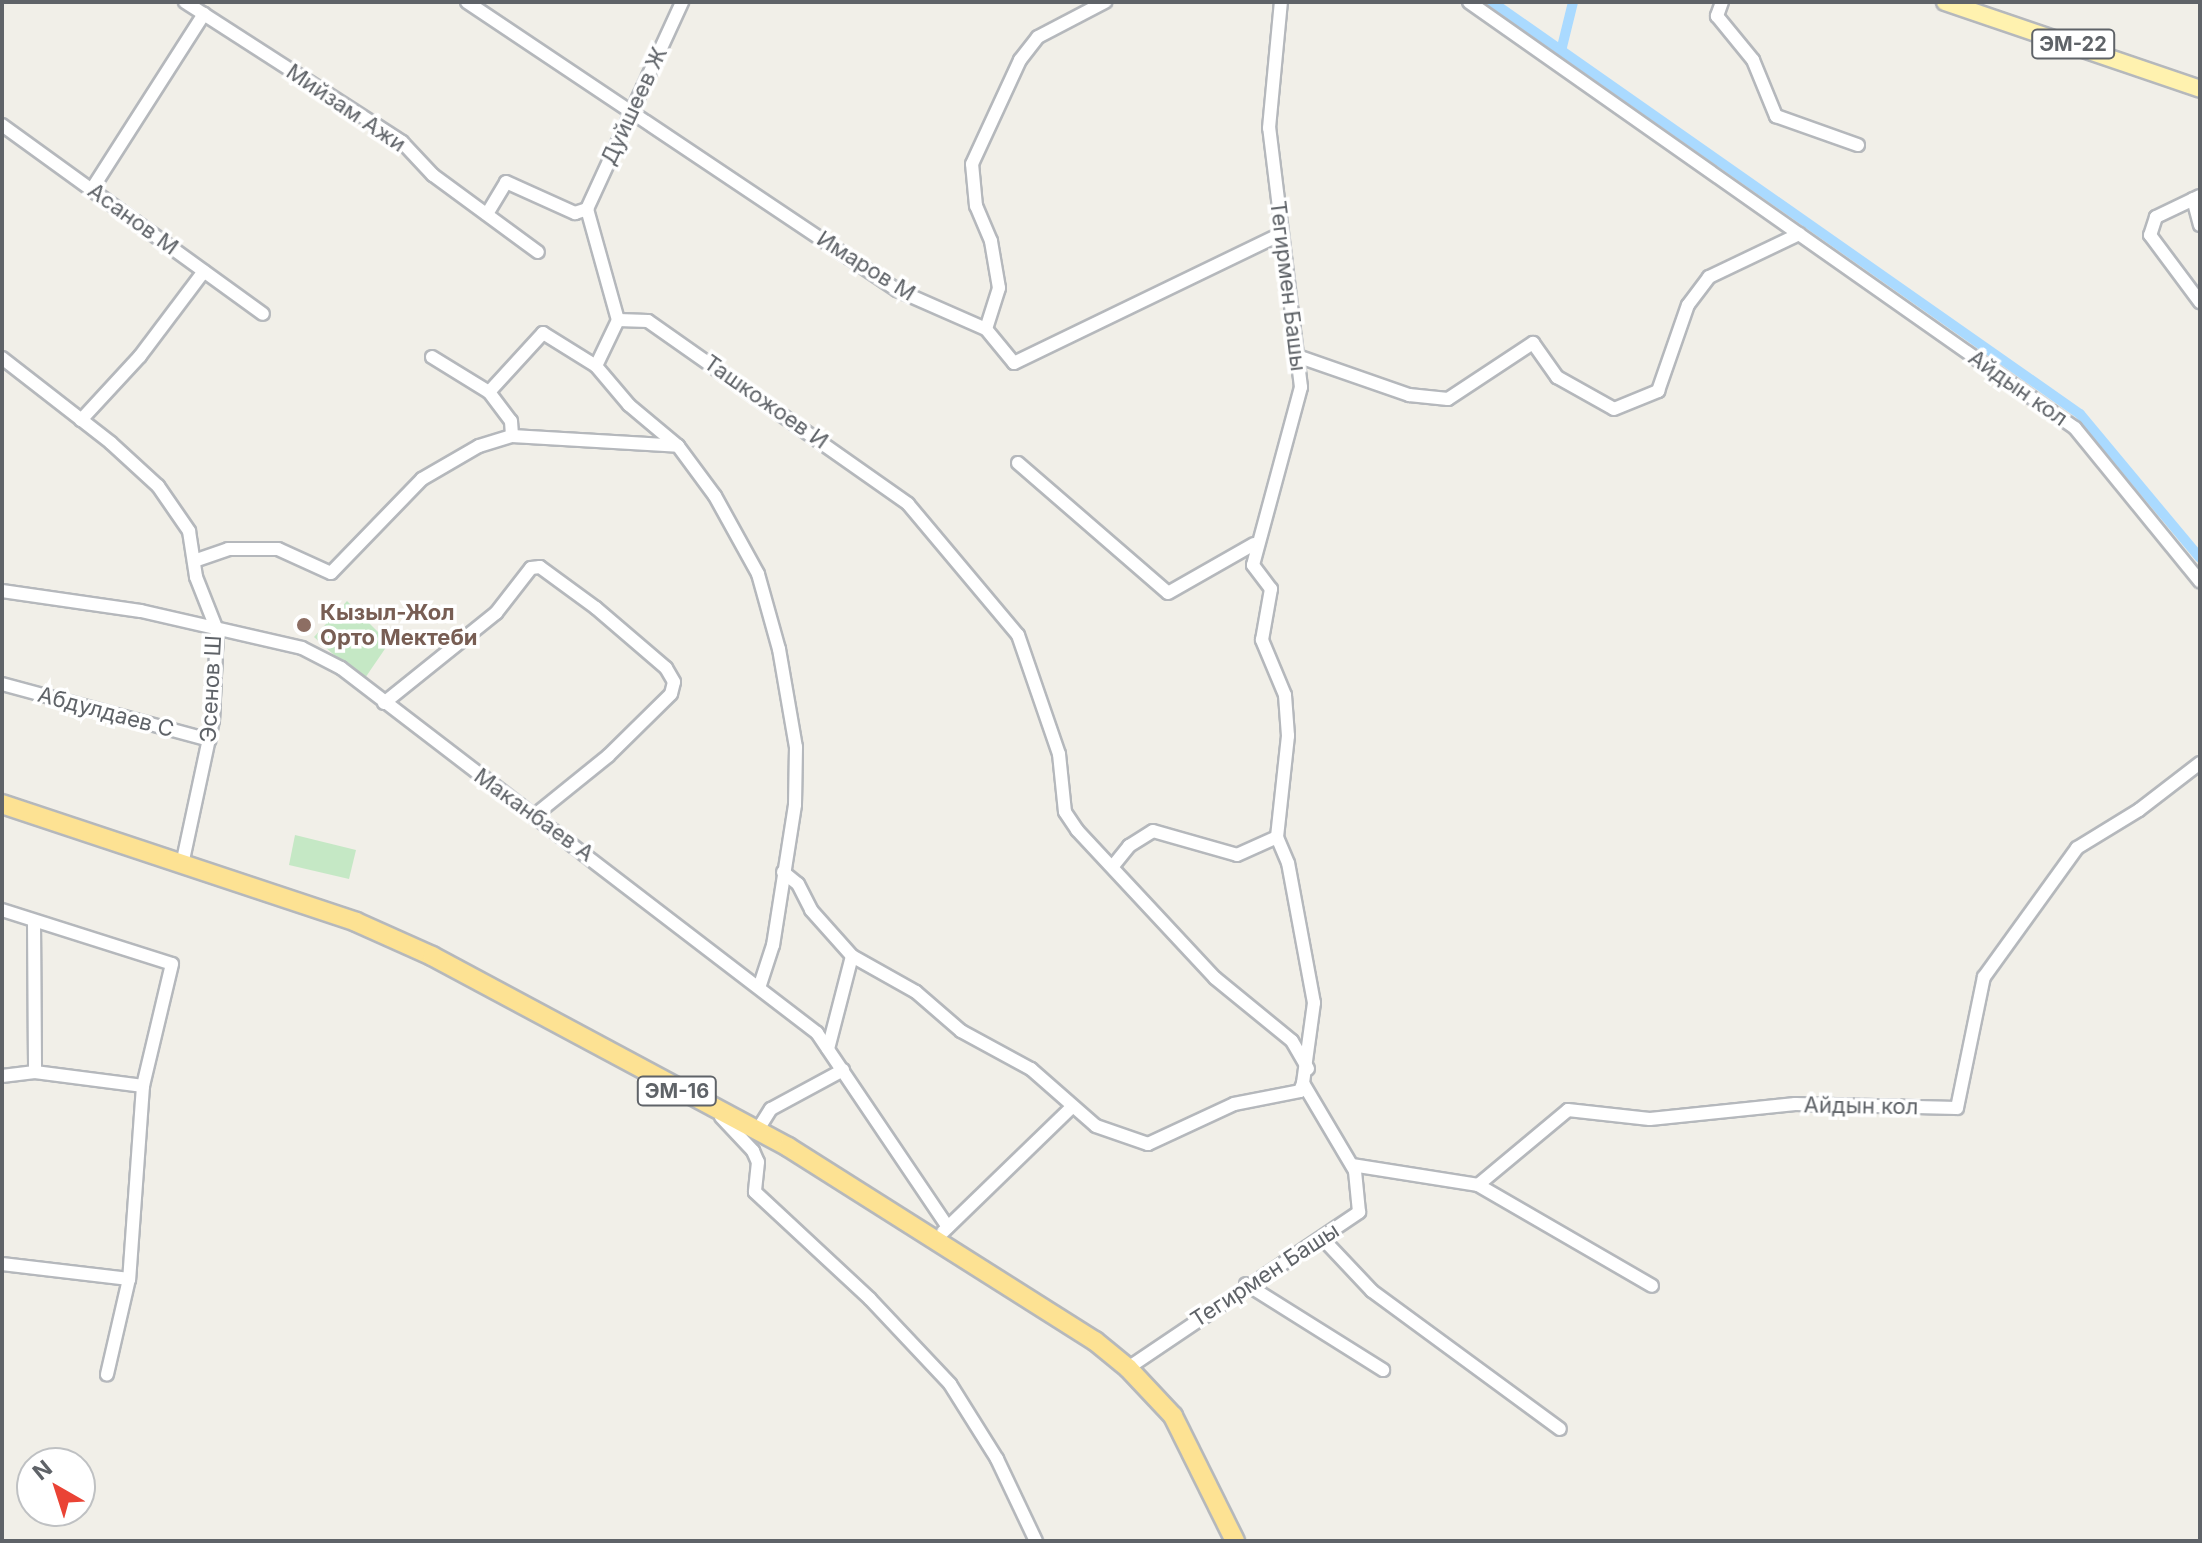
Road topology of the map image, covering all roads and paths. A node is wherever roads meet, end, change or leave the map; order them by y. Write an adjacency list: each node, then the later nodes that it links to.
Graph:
1 (185, 2): 9 (street, Мийзам Ажи)
2 (467, 2): 11 (street, Имаров М)
3 (682, 2): 11 (street, Дуйшеев Ж)
4 (1281, 2): 19 (street, Тегирмен Башы)
5 (1469, 2): 20 (street, Айдын кол)
6 (1722, 2): 13 (street)
7 (1945, 2): 10 (main road, ЭМ-22)
8 (1095, 3): 26 (street)
9 (204, 14): 14 (street); 17 (street, Мийзам Ажи)
10 (2200, 89)
11 (631, 112): 16 (street, Дуйшеев Ж); 26 (street, Имаров М)
12 (2, 125): 14 (street, Асанов М)
13 (1858, 145)
14 (92, 189): 22 (street, Асанов М)
15 (2196, 197): 18 (street); 23 (street)
16 (587, 209): 17 (street); 25 (street)
17 (487, 214): 21 (street, Мийзам Ажи)
18 (2200, 225)
19 (1281, 234): 26 (street, Имаров М); 27 (street, Тегирмен Башы)
20 (1799, 234): 27 (street); 38 (street, Айдын кол)
21 (538, 252)
22 (204, 271): 24 (street, Асанов М); 32 (street)
23 (2200, 302)
24 (263, 314)
25 (618, 320): 30 (street); 49 (street, Ташкожоев И)
26 (986, 329)
27 (1297, 356): 36 (street, Тегирмен Башы)
28 (432, 357): 31 (street)
29 (2, 358): 32 (street, Эсенов Ш)
30 (596, 366): 31 (street); 34 (street)
31 (489, 392): 33 (street)
32 (81, 420): 37 (street, Эсенов Ш)
33 (512, 436): 34 (street); 37 (street)
34 (678, 446): 50 (street)
35 (1018, 463): 36 (street)
36 (1254, 544): 47 (street)
37 (194, 561): 40 (street, Эсенов Ш)
38 (2200, 581)
39 (2, 591): 40 (street, Маканбаев А)
40 (217, 630): 42 (street, Маканбаев А); 43 (street, Эсенов Ш)
41 (2, 684): 43 (street, Абдулдаев С)
42 (384, 703): 46 (street, Маканбаев А); 46 (street)
43 (210, 740): 48 (street, Эсенов Ш)
44 (2200, 763): 66 (street, Айдын кол)
45 (2, 804): 48 (highway, ЭМ-16)
46 (535, 815): 54 (street, Маканбаев А)
47 (1277, 837): 49 (street); 56 (street)
48 (182, 864): 63 (highway, ЭМ-16)
49 (1113, 866): 56 (street, Ташкожоев И)
50 (783, 872): 53 (street); 54 (street)
51 (2, 910): 52 (street)
52 (34, 922): 58 (street); 61 (street)
53 (852, 956): 55 (street); 62 (street)
54 (760, 985): 55 (street, Маканбаев А)
55 (828, 1049): 57 (street, Маканбаев А)
56 (1308, 1069): 60 (street)
57 (843, 1070): 64 (street); 67 (street, Маканбаев А)
58 (35, 1072): 59 (street); 61 (street)
59 (2, 1076)
60 (1303, 1083): 62 (street); 65 (street, Тегирмен Башы)
61 (143, 1086): 70 (street)
62 (1072, 1107): 67 (street)
63 (713, 1109): 64 (highway, ЭМ-16); 78 (street)
64 (757, 1131): 67 (highway, ЭМ-16)
65 (1352, 1165): 66 (street); 68 (street, Тегирмен Башы)
66 (1478, 1185): 72 (street)
67 (941, 1234): 73 (highway, ЭМ-16)
68 (1323, 1239): 71 (street, Тегирмен Башы); 76 (street)
69 (2, 1264): 70 (street)
70 (129, 1279): 75 (street)
71 (1246, 1284): 73 (street, Тегирмен Башы); 74 (street)
72 (1652, 1286)
73 (1128, 1368): 77 (highway, ЭМ-16)
74 (1383, 1370)
75 (107, 1374)
76 (1560, 1429)
77 (1235, 1539)
78 (1036, 1541)

